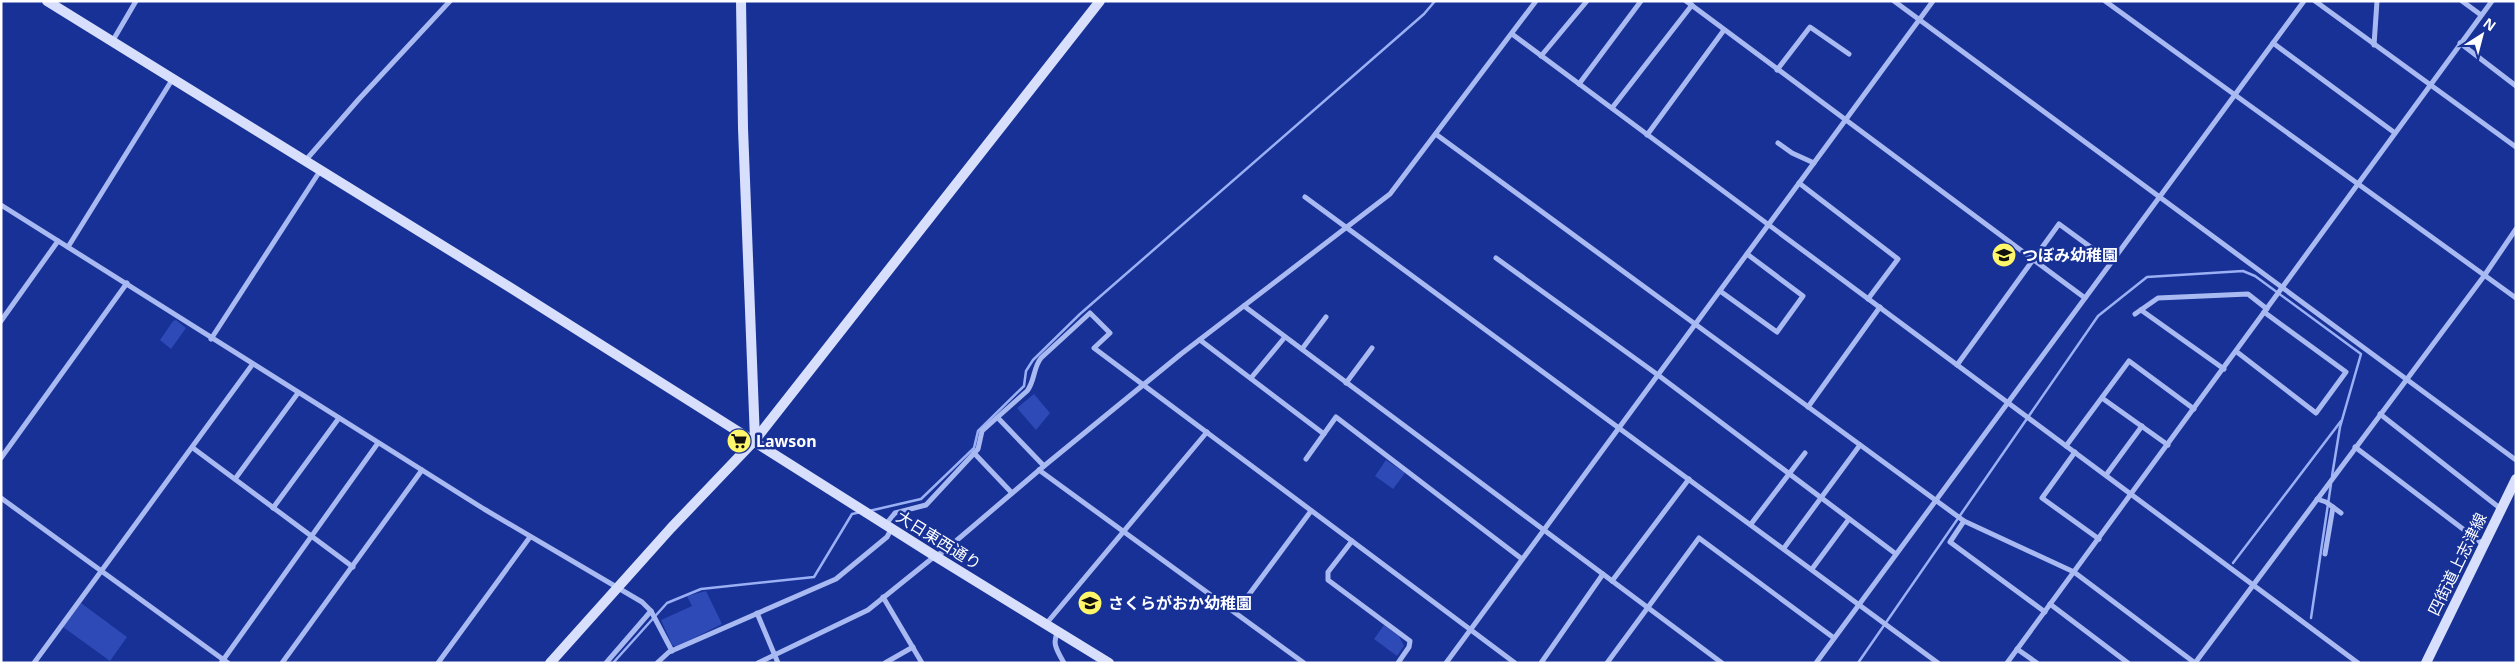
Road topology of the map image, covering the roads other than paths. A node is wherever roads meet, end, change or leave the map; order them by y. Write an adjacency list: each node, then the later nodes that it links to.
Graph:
1 (47, 1): 23 (street, 大日東西通り)
2 (136, 1): 23 (street)
3 (450, 1): 42 (street)
4 (741, 1): 100 (street)
5 (1100, 1): 100 (street)
6 (1536, 1): 22 (street)
7 (1587, 1): 28 (street)
8 (1641, 1): 31 (street)
9 (1686, 1): 18 (street)
10 (1894, 1): 20 (street)
11 (1933, 1): 20 (street)
12 (2105, 1): 34 (street)
13 (2304, 1): 24 (street)
14 (2315, 1): 26 (street)
15 (2377, 1): 26 (street)
16 (2462, 1): 19 (street)
17 (2492, 1): 19 (street)
18 (1692, 6): 21 (street); 35 (street)
19 (2481, 16): 25 (street)
20 (1919, 20): 36 (street); 48 (street)
21 (1724, 30): 29 (street); 38 (street)
22 (1512, 34): 28 (street); 39 (street)
23 (112, 42): 30 (street, 大日東西通り)
24 (2273, 43): 34 (street); 37 (street)
25 (2460, 43): 32 (street); 33 (street)
26 (2374, 45): 32 (street)
27 (1849, 54): 29 (street)
28 (1541, 56): 31 (street)
29 (1777, 70): 36 (street)
30 (172, 80): 42 (street, 大日東西通り); 54 (street)
31 (1579, 84): 35 (street)
32 (2431, 85): 37 (street); 41 (street)
33 (2516, 86)
34 (2235, 95): 46 (street); 48 (street)
35 (1612, 108): 38 (street)
36 (1845, 121): 43 (street); 57 (street)
37 (2395, 133): 46 (street)
38 (1647, 134): 50 (street)
39 (1437, 135): 51 (street); 73 (street)
40 (1778, 142): 43 (street)
41 (2516, 147)
42 (304, 161): 44 (street, 大日東西通り)
43 (1814, 163): 45 (street)
44 (320, 171): 75 (street); 100 (street, 大日東西通り)
45 (1799, 183): 50 (street); 65 (street)
46 (2357, 184): 59 (street); 62 (street)
47 (1305, 197): 51 (street)
48 (2159, 197): 58 (street); 62 (street)
49 (1, 206): 53 (street)
50 (1769, 225): 55 (street); 65 (street)
51 (1348, 228): 66 (street); 97 (street)
52 (2516, 229): 59 (street)
53 (58, 241): 54 (street); 72 (street)
54 (68, 247): 60 (street)
55 (1747, 254): 61 (street); 61 (street)
56 (1496, 258): 83 (street)
57 (2033, 260): 58 (street); 63 (street); 81 (street)
58 (2111, 262): 63 (street)
59 (2484, 276): 64 (street); 85 (street)
60 (127, 283): 75 (street); 110 (street)
61 (1720, 291): 73 (street)
62 (2279, 291): 69 (street); 85 (street)
63 (2085, 298): 90 (street)
64 (2516, 298)
65 (1868, 299): 67 (street)
66 (1244, 306): 74 (street); 76 (street)
67 (1880, 307): 81 (street); 91 (street)
68 (2141, 310): 69 (street); 70 (street); 82 (street)
69 (2265, 311): 79 (street); 79 (street)
70 (2135, 314)
71 (1326, 317): 78 (street)
72 (1, 321)
73 (1695, 324): 83 (street); 91 (street)
74 (1285, 337): 78 (street); 84 (street)
75 (211, 339): 80 (street)
76 (1200, 340): 84 (street); 87 (street)
77 (1372, 348): 86 (street)
78 (1302, 349): 86 (street)
79 (2236, 352): 82 (street)
80 (252, 365): 88 (street); 106 (street)
81 (1957, 365): 90 (street)
82 (2224, 369): 92 (street)
83 (1658, 375): 97 (street); 115 (street)
84 (1250, 378): 99 (street)
85 (2406, 381): 93 (street); 112 (street)
86 (1346, 383): 135 (street)
87 (1144, 386): 95 (street); 98 (street); 113 (street)
88 (298, 393): 94 (street); 117 (street)
89 (2102, 398): 92 (street); 96 (street); 104 (street)
90 (2008, 402): 104 (street); 125 (street)
91 (1808, 407): 102 (street)
92 (2194, 409): 103 (street)
93 (2380, 414): 105 (street); 128 (street)
94 (339, 418): 101 (street); 127 (street)
95 (998, 418): 108 (street); 113 (street)
96 (2142, 426): 103 (street); 116 (street)
97 (1619, 428): 118 (street); 135 (street)
98 (1207, 432): 129 (street); 136 (street)
99 (1324, 434): 111 (street); 146 (street)
100 (755, 440): 134 (street, 大日東西通り); 154 (street)
101 (378, 443): 114 (street); 137 (street)
102 (1860, 445): 123 (street); 125 (street)
103 (2168, 445): 121 (street)
104 (2066, 446): 107 (street)
105 (2355, 447): 124 (street); 141 (street)
106 (193, 448): 117 (street); 149 (street)
107 (2075, 452): 116 (street); 139 (street)
108 (974, 453): 120 (street); 134 (street)
109 (1806, 453): 115 (street)
110 (1, 458)
111 (1306, 459)
112 (2516, 460)
113 (1042, 468): 120 (street); 136 (street)
114 (422, 470): 138 (street); 147 (street)
115 (1790, 474): 123 (street); 133 (street)
116 (2106, 476): 121 (street)
117 (235, 479): 127 (street)
118 (1689, 479): 133 (street); 152 (street)
119 (2516, 479): 128 (street, 四街道上志津線)
120 (1012, 493): 145 (street)
121 (2131, 494): 139 (street); 153 (street)
122 (1, 498): 149 (street)
123 (1822, 498): 131 (street); 142 (street)
124 (2317, 499): 126 (street); 153 (street)
125 (1936, 501): 132 (street); 143 (street)
126 (2333, 507): 130 (street); 144 (street)
127 (273, 508): 137 (street)
128 (2501, 509): 141 (street, 四街道上志津線)
129 (1311, 511): 140 (street); 160 (street)
130 (2341, 513)
131 (1849, 518): 143 (street); 148 (street)
132 (1964, 522): 150 (street); 161 (street)
133 (1751, 524): 142 (street)
134 (889, 526): 145 (street, 大日東西通り); 162 (street)
135 (1544, 530): 146 (street); 151 (street)
136 (1123, 531): 160 (street); 163 (street)
137 (312, 536): 147 (street); 171 (street)
138 (530, 536): 154 (street); 174 (street)
139 (2099, 539): 150 (street)
140 (1352, 541): 164 (street); 185 (street)
141 (2484, 545): 198 (street, 四街道上志津線)
142 (1784, 548): 148 (street)
143 (1896, 554): 156 (street)
144 (2325, 554)
145 (935, 556): 155 (street); 163 (street, 大日東西通り)
146 (1522, 559): 164 (street)
147 (352, 566): 173 (street)
148 (1812, 569): 156 (street)
149 (103, 570): 171 (street); 172 (street)
150 (2074, 572): 157 (street); 196 (street)
151 (1603, 574): 152 (street); 188 (street)
152 (1612, 581): 158 (street)
153 (2253, 585): 196 (street); 197 (street)
154 (617, 587): 159 (street); 175 (street)
155 (883, 597): 167 (street); 170 (street)
156 (1859, 604): 166 (street); 192 (street)
157 (2050, 604): 161 (street); 195 (street)
158 (1648, 607): 166 (street); 189 (street); 190 (street)
159 (651, 611): 169 (street); 176 (street)
160 (1236, 612): 184 (street)
161 (2045, 612): 168 (street)
162 (756, 613): 169 (street); 170 (street)
163 (1046, 624): 165 (street, 大日東西通り)
164 (1470, 629): 186 (street); 187 (street)
165 (1058, 632): 182 (street); 183 (street, 大日東西通り)
166 (1834, 638): 191 (street)
167 (913, 647): 180 (street); 181 (street)
168 (2017, 649): 193 (street); 194 (street)
169 (672, 651): 177 (street)
170 (773, 654): 178 (street); 179 (street)
171 (224, 662)
172 (34, 663)
173 (282, 663)
174 (438, 663)
175 (550, 663)
176 (606, 663)
177 (657, 663)
178 (758, 663)
179 (778, 663)
180 (885, 663)
181 (922, 663)
182 (1064, 663)
183 (1110, 663)
184 (1304, 663)
185 (1398, 663)
186 (1446, 663)
187 (1515, 663)
188 (1541, 663)
189 (1607, 663)
190 (1722, 663)
191 (1816, 663)
192 (1938, 663)
193 (2007, 663)
194 (2037, 663)
195 (2128, 663)
196 (2195, 663)
197 (2358, 663)
198 (2426, 663)

